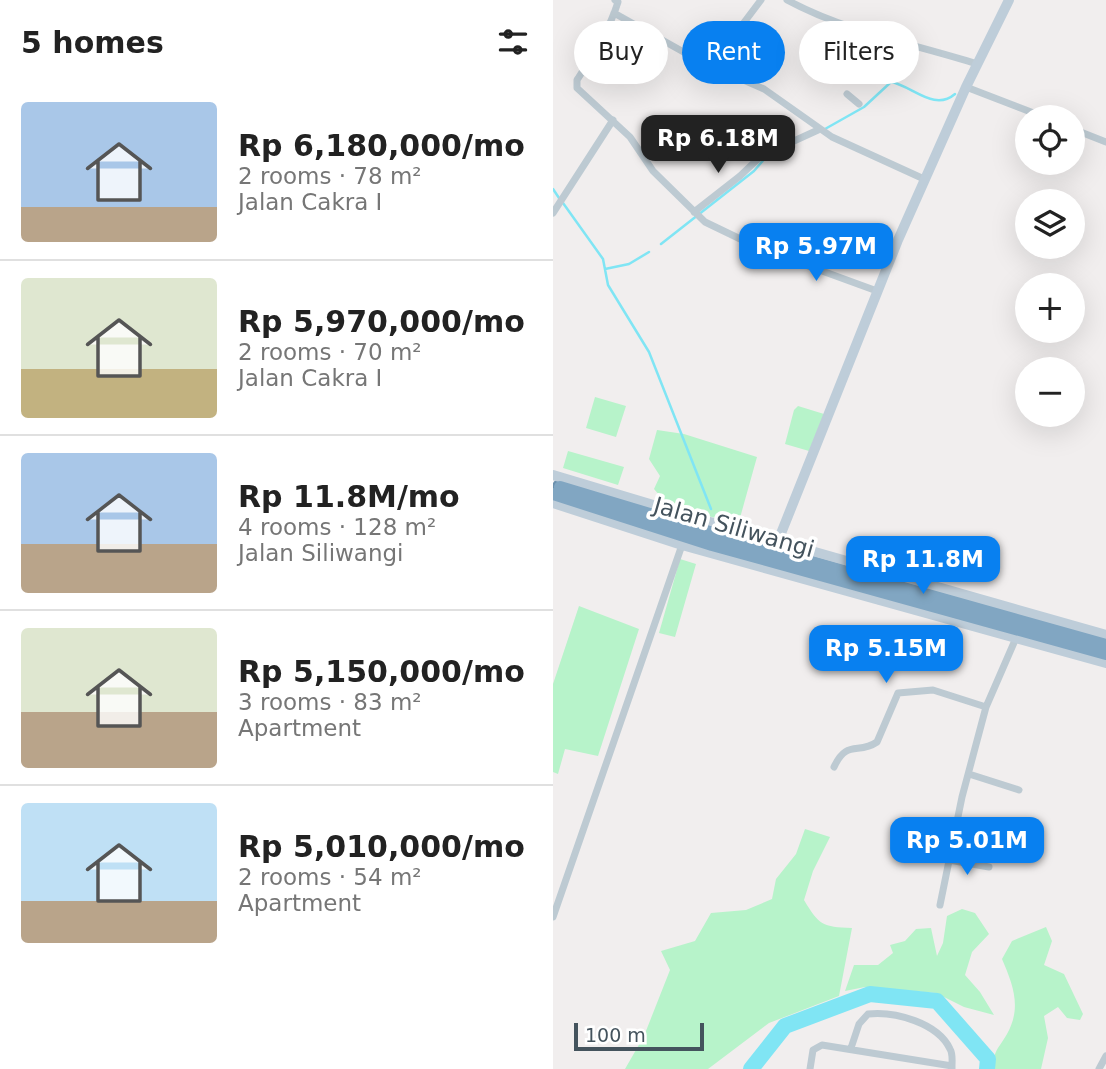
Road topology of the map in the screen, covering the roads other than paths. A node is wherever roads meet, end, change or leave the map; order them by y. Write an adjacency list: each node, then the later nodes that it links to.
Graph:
1 (615, 0): 5 (street)
2 (761, 0): 6 (street)
3 (787, 0): 8 (street)
4 (1009, 0): 8 (street)
5 (614, 13): 7 (street); 14 (street)
6 (745, 21)
7 (682, 49)
8 (977, 64): 10 (street)
9 (752, 84): 15 (street)
10 (966, 87): 13 (street); 18 (street)
11 (848, 94): 12 (street)
12 (859, 104)
13 (1015, 106)
14 (613, 120): 19 (street); 20 (street)
15 (820, 131): 18 (street); 20 (street)
16 (1085, 134): 17 (street)
17 (1106, 142)
18 (924, 179): 21 (street)
19 (553, 213)
20 (697, 215): 21 (street)
21 (877, 291): 26 (street)
22 (553, 475): 26 (street)
23 (553, 485): 30 (highway, Jalan Siliwangi)
24 (553, 494): 30 (highway, Jalan Siliwangi)
25 (553, 503): 27 (street)
26 (778, 541): 28 (street)
27 (682, 545): 29 (street); 42 (street)
28 (1106, 635)
29 (1016, 638): 32 (street); 35 (street)
30 (1074, 640): 31 (highway, Jalan Siliwangi); 32 (highway, Jalan Siliwangi)
31 (1106, 645)
32 (1087, 653): 33 (highway, Jalan Siliwangi); 34 (street)
33 (1106, 654)
34 (1106, 663)
35 (986, 707): 36 (street); 37 (street)
36 (834, 767)
37 (969, 774): 38 (street); 39 (street)
38 (1019, 790)
39 (949, 860): 40 (street); 41 (street)
40 (989, 867)
41 (940, 905)
42 (553, 917)
43 (851, 1048): 45 (street); 45 (street); 46 (street)
44 (1106, 1056): 47 (street)
45 (952, 1067)
46 (810, 1069)
47 (1099, 1069)

